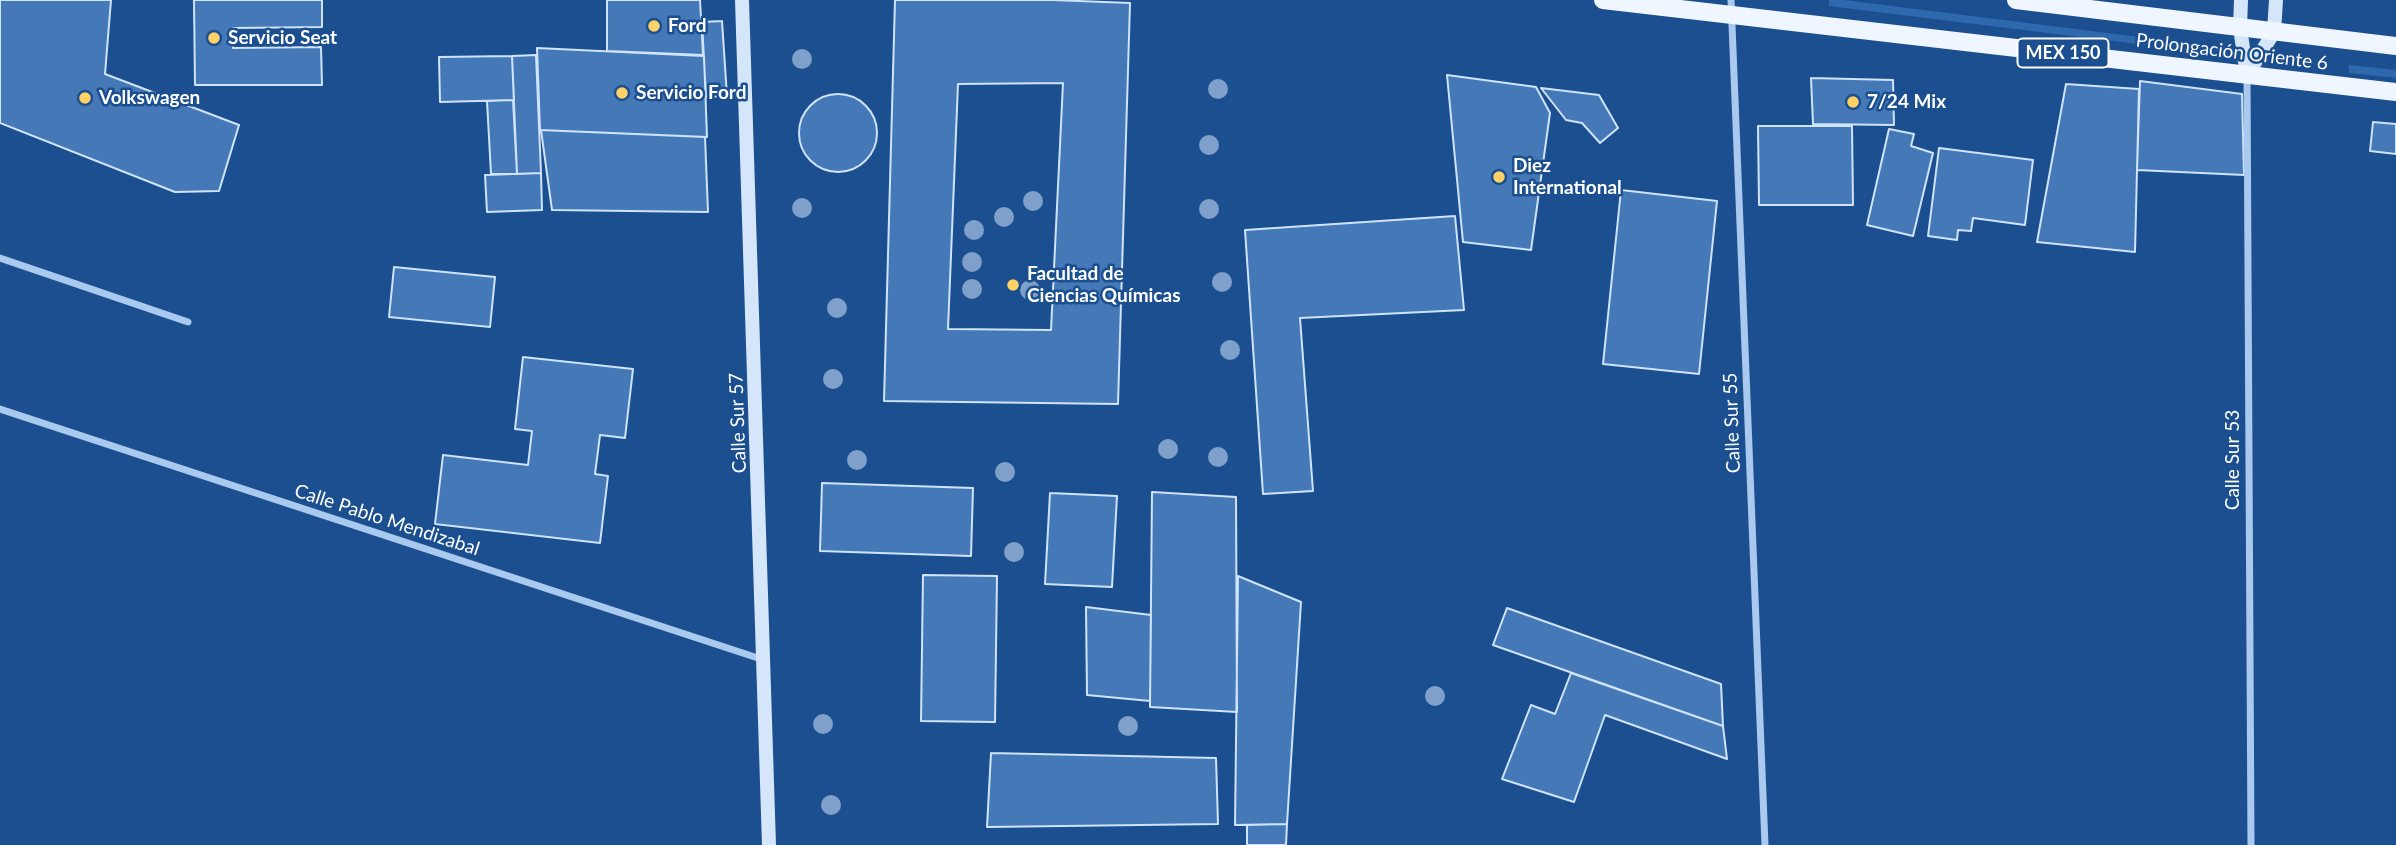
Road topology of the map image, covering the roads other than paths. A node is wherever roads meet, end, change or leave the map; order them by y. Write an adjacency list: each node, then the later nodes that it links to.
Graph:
1 (742, 0): 15 (main road, Calle Sur 57)
2 (1603, 0): 6 (main road, Prolongación Oriente 6 / MEX 150)
3 (2015, 0): 7 (main road, Prolongación Oriente 6 / MEX 150)
4 (2241, 0): 7 (main road)
5 (2276, 0): 8 (main road)
6 (1731, 7): 10 (main road, Prolongación Oriente 6 / MEX 150); 17 (street, Calle Sur 55)
7 (2241, 28): 8 (main road, Prolongación Oriente 6 / MEX 150); 10 (main road)
8 (2274, 32): 9 (main road, Prolongación Oriente 6 / MEX 150); 10 (main road)
9 (2396, 46)
10 (2247, 75): 11 (main road, Prolongación Oriente 6 / MEX 150); 18 (street, Calle Sur 53)
11 (2396, 92)
12 (0, 258): 13 (street)
13 (188, 322)
14 (0, 409): 15 (street, Calle Pablo Mendizabal)
15 (764, 660): 16 (main road, Calle Sur 57)
16 (769, 845)
17 (1765, 845)
18 (2251, 845)

